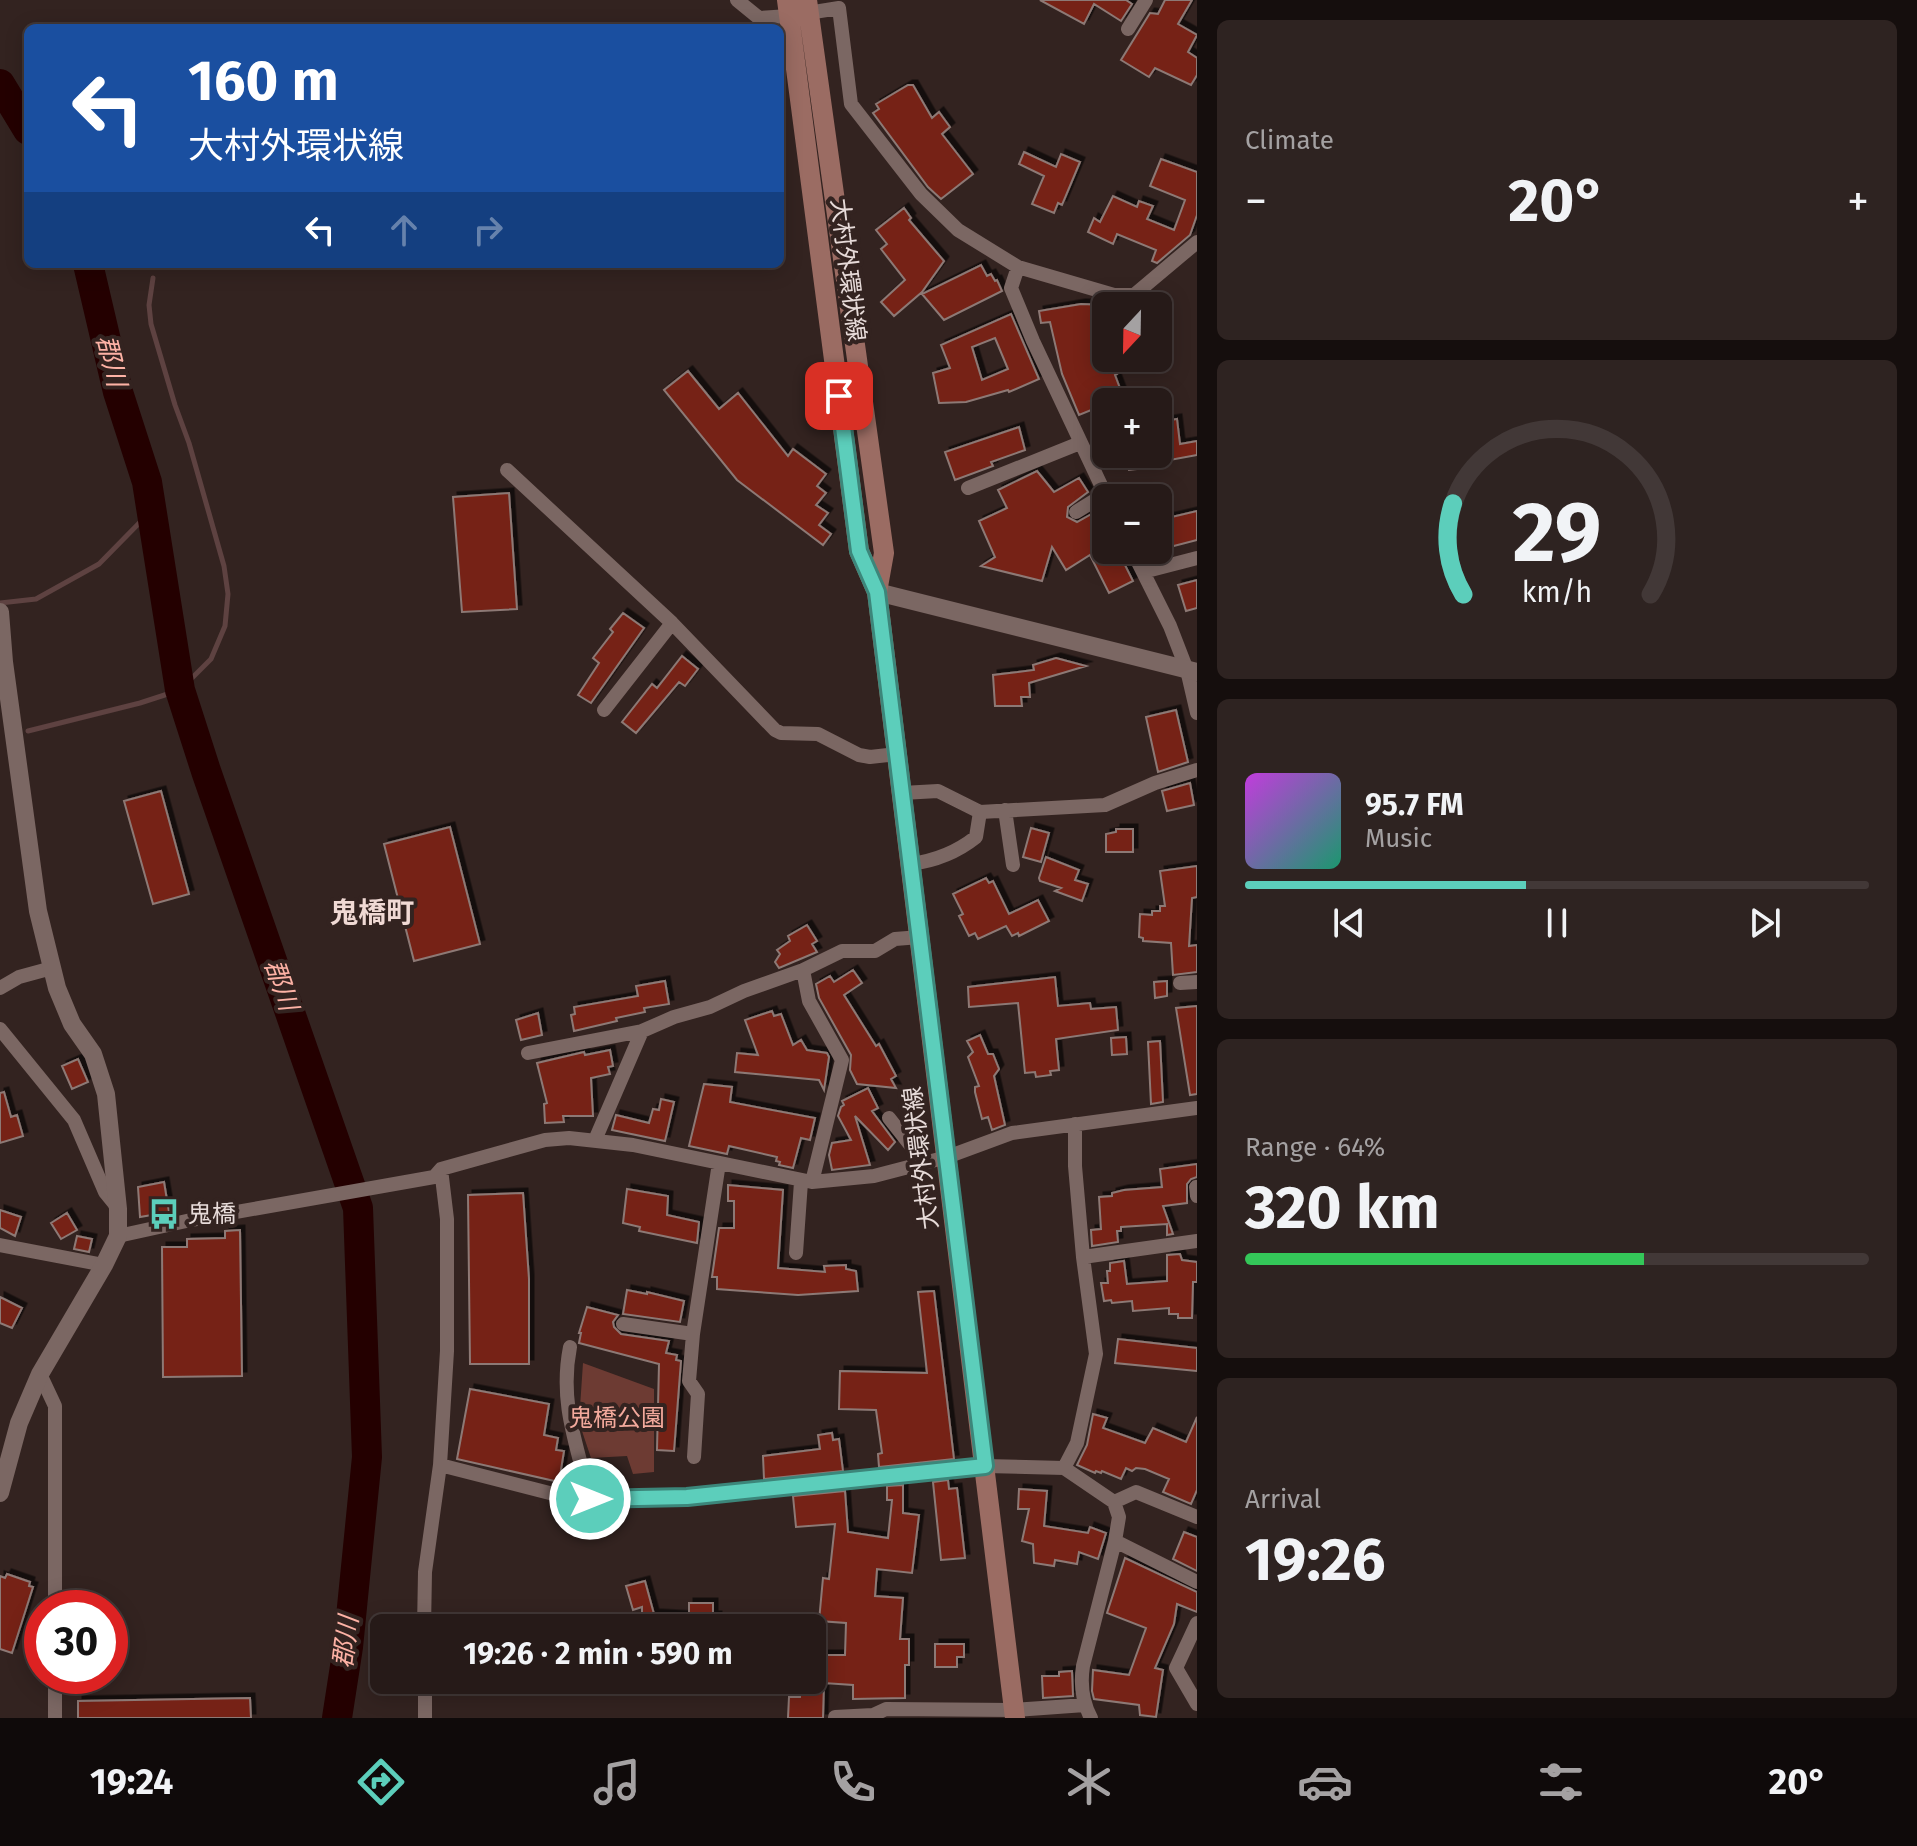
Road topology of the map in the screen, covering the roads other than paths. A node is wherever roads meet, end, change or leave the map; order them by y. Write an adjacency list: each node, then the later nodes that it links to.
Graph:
1 (737, 0): 3 (street)
2 (1146, 0): 4 (street)
3 (798, 7): 6 (street); 16 (main road, 大村外環状線)
4 (1128, 29)
5 (1194, 249): 6 (street)
6 (1018, 267): 7 (street)
7 (1080, 443): 9 (street); 10 (street)
8 (507, 470): 18 (street)
9 (1100, 484)
10 (968, 488)
11 (1092, 503): 12 (street)
12 (1076, 512)
13 (1197, 558): 15 (street)
14 (1139, 564): 15 (street)
15 (1143, 572): 19 (street)
16 (877, 592): 19 (street); 22 (main road, 大村外環状線)
17 (0, 613): 30 (street)
18 (672, 623): 20 (street); 22 (street)
19 (1192, 671): 21 (street)
20 (604, 710)
21 (1197, 713)
22 (897, 754): 24 (main road, 大村外環状線)
23 (1197, 770): 25 (street)
24 (902, 793): 26 (street); 27 (main road, 大村外環状線)
25 (1005, 810): 26 (street); 28 (street)
26 (980, 812): 27 (street)
27 (910, 864): 29 (main road, 大村外環状線)
28 (1013, 865)
29 (920, 937): 31 (street); 42 (main road, 大村外環状線)
30 (52, 968): 34 (street); 47 (street)
31 (803, 970): 36 (street); 46 (street)
32 (1197, 982): 33 (street)
33 (1180, 983)
34 (0, 988)
35 (0, 1029): 47 (street)
36 (642, 1031): 37 (street); 41 (street)
37 (528, 1053)
38 (1197, 1108): 40 (street)
39 (889, 1118): 44 (street)
40 (1075, 1124): 42 (street); 52 (street)
41 (595, 1140): 43 (street); 45 (street)
42 (947, 1157): 44 (street); 60 (main road, 大村外環状線)
43 (719, 1163): 46 (street); 55 (street)
44 (918, 1164): 46 (street)
45 (437, 1173): 48 (street); 59 (street)
46 (807, 1182): 51 (street)
47 (118, 1209): 48 (street)
48 (118, 1236): 53 (street)
49 (1197, 1241): 52 (street)
50 (0, 1245): 53 (street)
51 (796, 1253)
52 (1083, 1257): 61 (street)
53 (104, 1265): 57 (street)
54 (623, 1324): 55 (street)
55 (693, 1334): 58 (street)
56 (570, 1347): 63 (street)
57 (40, 1374): 62 (street); 68 (street)
58 (694, 1457)
59 (440, 1465): 63 (street); 69 (street)
60 (985, 1466): 61 (street); 63 (street); 75 (main road, 大村外環状線)
61 (1064, 1468): 64 (street)
62 (0, 1493)
63 (590, 1499)
64 (1114, 1502): 65 (street); 66 (street)
65 (1197, 1517)
66 (1115, 1541): 67 (street); 74 (street)
67 (1197, 1582)
68 (55, 1590)
69 (424, 1614)
70 (1197, 1623): 73 (street)
71 (55, 1694): 77 (street)
72 (425, 1694): 78 (street)
73 (1197, 1704)
74 (1088, 1712): 75 (street)
75 (1014, 1714): 76 (street)
76 (835, 1717)
77 (55, 1718)
78 (425, 1718)

